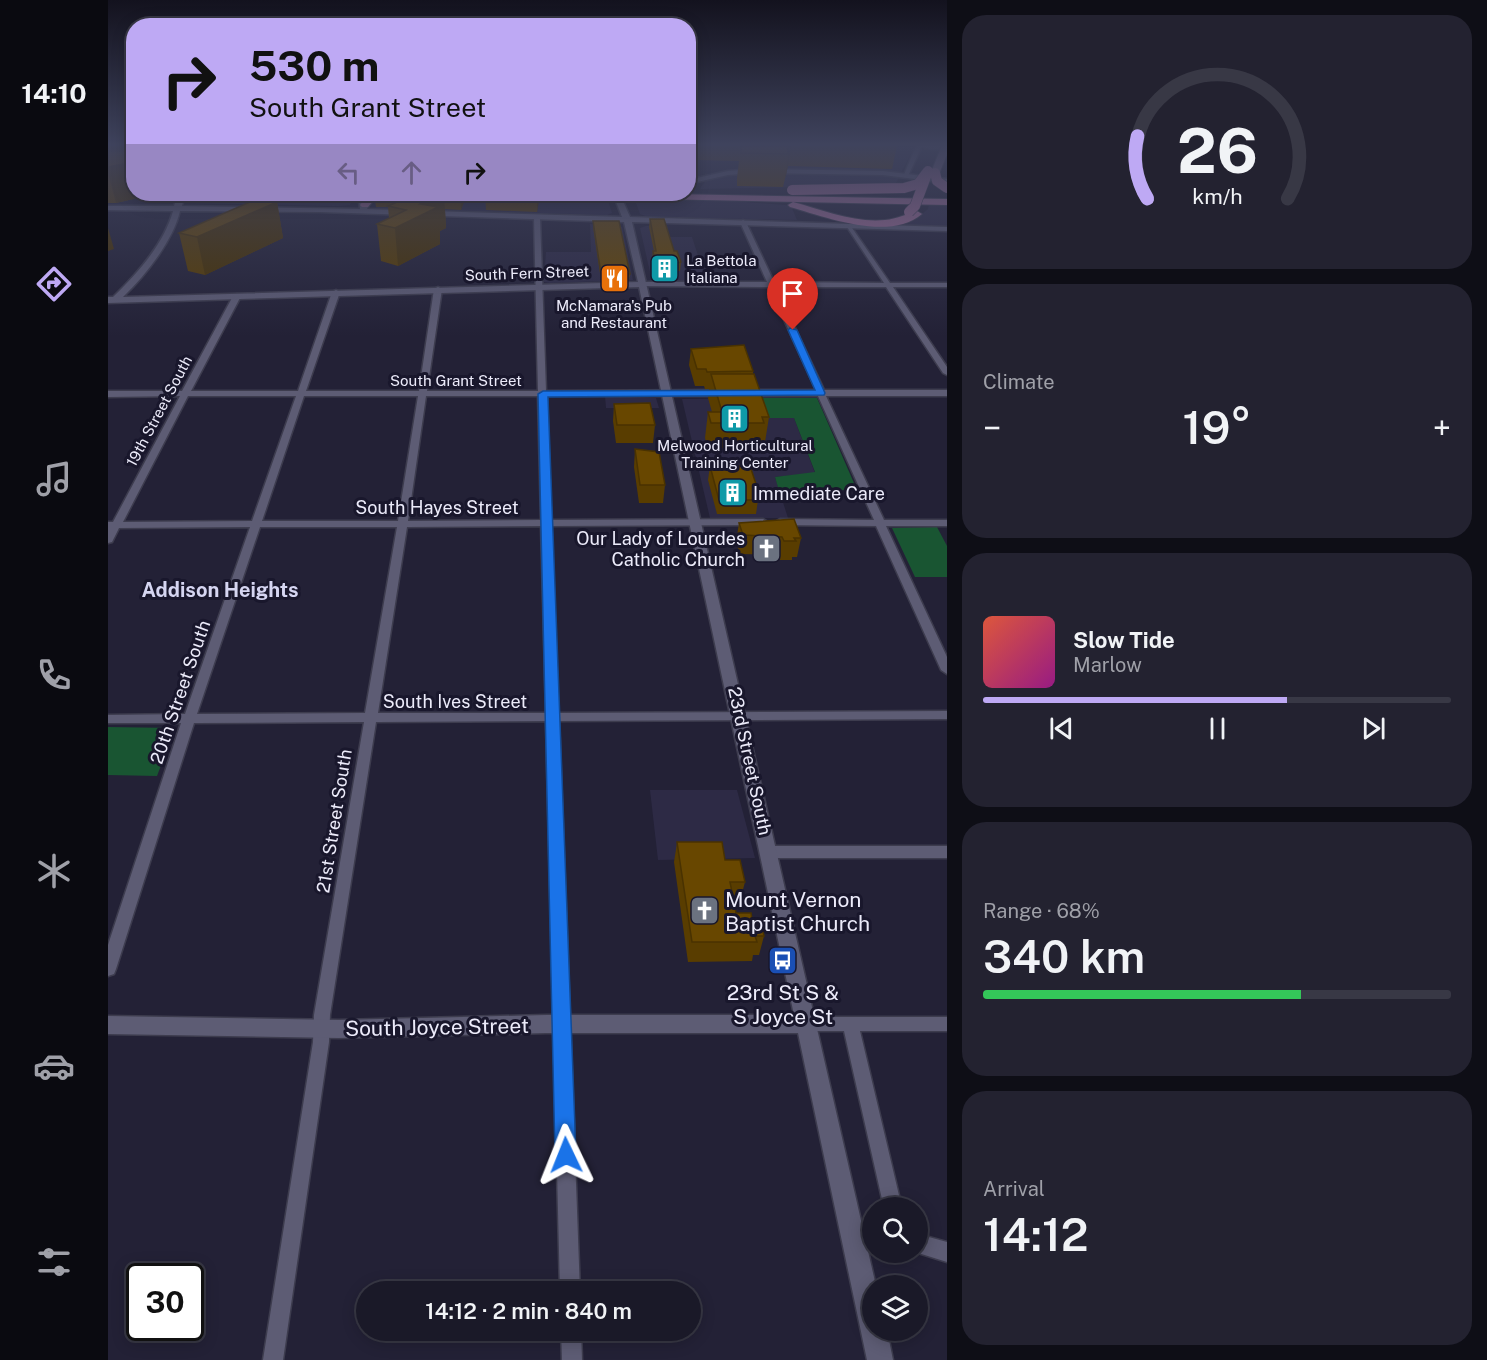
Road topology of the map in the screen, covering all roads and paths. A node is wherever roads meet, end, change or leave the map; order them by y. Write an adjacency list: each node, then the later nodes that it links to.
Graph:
1 (167, 209): 22 (street)
2 (177, 209): 22 (street)
3 (389, 209): 9 (street)
4 (625, 209): 10 (street, 23rd Street South)
5 (807, 209): 8 (highway)
6 (832, 209): 8 (highway)
7 (920, 209): 8 (highway)
8 (913, 213)
9 (537, 218): 10 (street); 18 (street)
10 (629, 220): 11 (street); 14 (street, 23rd Street South)
11 (744, 224): 12 (street); 15 (street)
12 (850, 228): 13 (street); 16 (street)
13 (947, 230)
14 (643, 284): 15 (street, South Fern Street); 18 (street, South Fern Street); 25 (street, 23rd Street South)
15 (772, 285): 16 (street, South Fern Street); 26 (street)
16 (888, 285): 17 (street, South Fern Street); 24 (street)
17 (947, 285)
18 (538, 286): 19 (street, South Fern Street); 32 (street)
19 (438, 289): 20 (street, South Fern Street); 31 (street, 21st Street South)
20 (336, 292): 21 (street, South Fern Street); 30 (street, 20th Street South)
21 (237, 296): 22 (street, South Fern Street); 29 (street, 19th Street South)
22 (111, 298): 23 (street)
23 (108, 308)
24 (947, 373)
25 (668, 393): 26 (street, South Grant Street); 32 (street, South Grant Street); 34 (street, 23rd Street South)
26 (821, 393): 27 (street, South Grant Street); 35 (street)
27 (947, 393)
28 (108, 394): 29 (street, South Grant Street)
29 (184, 394): 30 (street, South Grant Street); 39 (street, 19th Street South)
30 (300, 394): 31 (street, South Grant Street); 37 (street, 20th Street South)
31 (421, 394): 32 (street, South Grant Street); 38 (street, 21st Street South)
32 (543, 394): 33 (street)
33 (547, 523): 34 (street, South Hayes Street); 38 (street, South Hayes Street); 44 (street)
34 (697, 523): 35 (street, South Hayes Street); 43 (street, 23rd Street South)
35 (879, 523): 36 (street, South Hayes Street); 41 (street)
36 (947, 523)
37 (256, 524): 38 (street, South Hayes Street); 39 (street, South Hayes Street); 46 (street, 20th Street South)
38 (403, 524): 47 (street, 21st Street South)
39 (112, 525): 40 (street, 19th Street South)
40 (108, 540)
41 (947, 670)
42 (947, 715): 43 (street, South Ives Street)
43 (740, 717): 44 (street, South Ives Street); 48 (street, 23rd Street South)
44 (554, 718): 47 (street, South Ives Street); 51 (street)
45 (108, 719): 46 (street, South Ives Street)
46 (190, 719): 47 (street, South Ives Street); 50 (street, 20th Street South)
47 (370, 719): 56 (street, 21st Street South)
48 (770, 852): 49 (street); 52 (street, 23rd Street South)
49 (947, 852)
50 (108, 969)
51 (562, 1024): 52 (street, South Joyce Street); 56 (street, South Joyce Street); 61 (street)
52 (806, 1024): 53 (street, South Joyce Street); 60 (street, 23rd Street South)
53 (850, 1024): 54 (street, South Joyce Street); 57 (street)
54 (947, 1024)
55 (108, 1025): 56 (street, South Joyce Street)
56 (322, 1029): 64 (street, 21st Street South)
57 (890, 1197)
58 (928, 1247): 59 (street)
59 (947, 1252)
60 (862, 1279)
61 (570, 1281)
62 (571, 1341): 65 (street)
63 (876, 1341): 66 (street, 23rd Street South)
64 (273, 1360)
65 (572, 1360)
66 (880, 1360)

